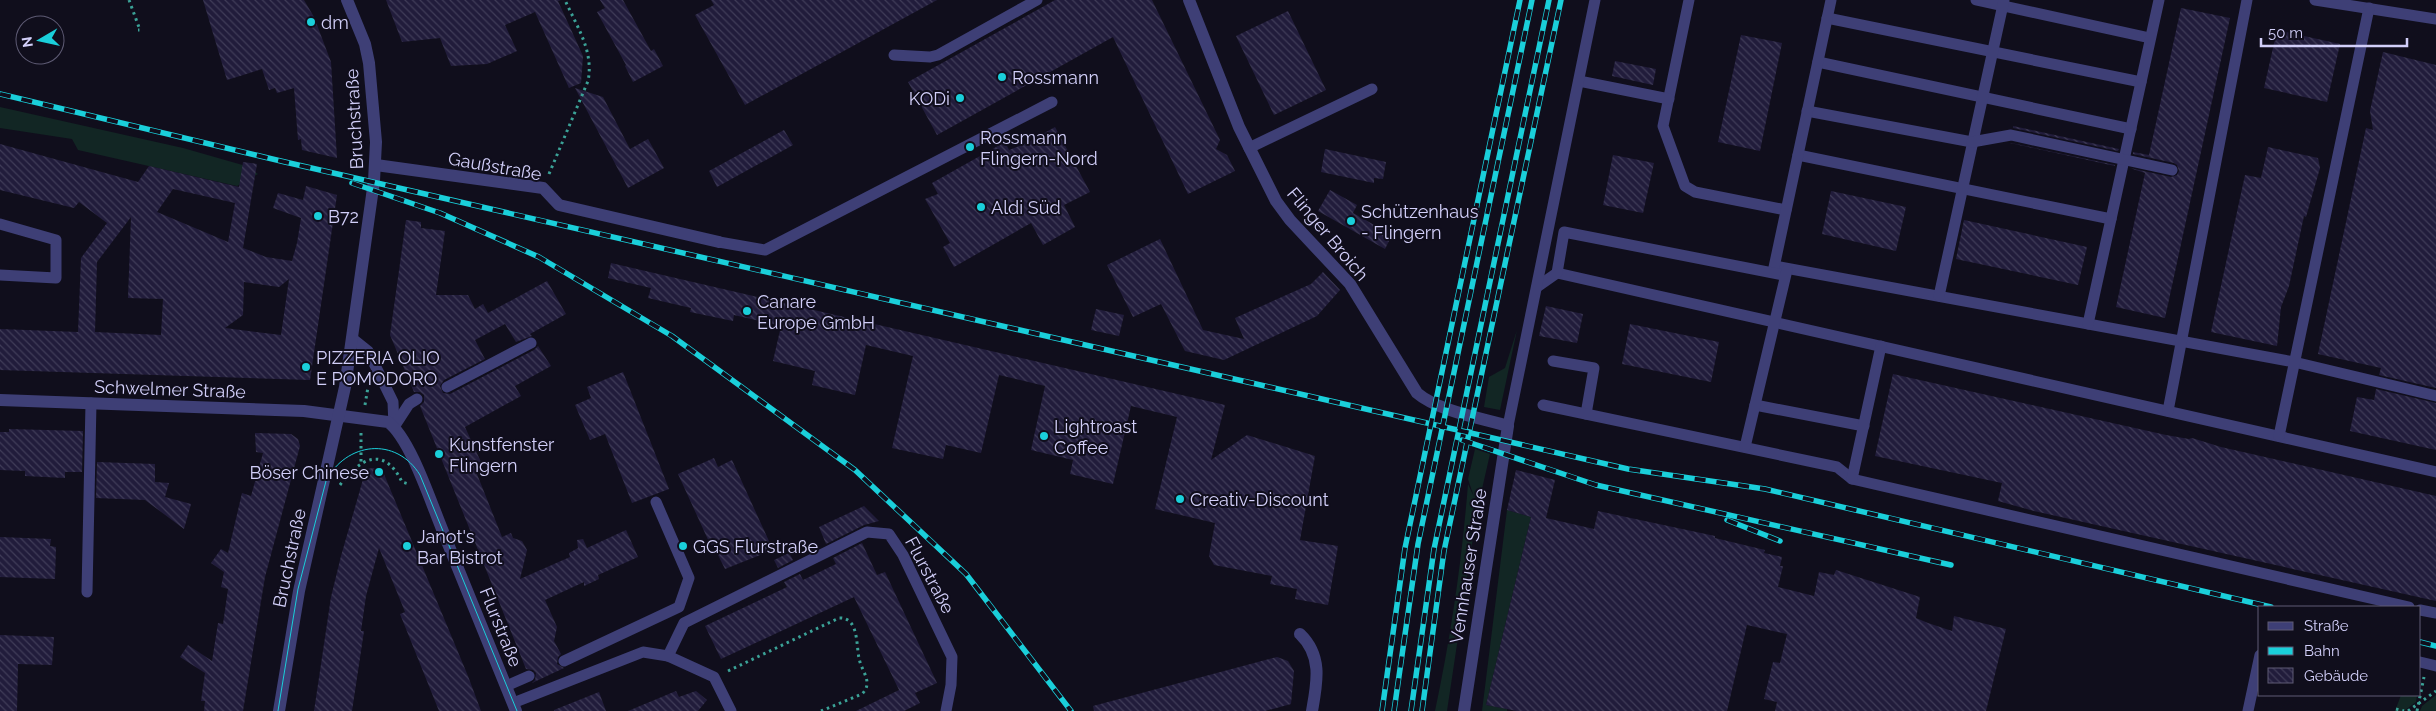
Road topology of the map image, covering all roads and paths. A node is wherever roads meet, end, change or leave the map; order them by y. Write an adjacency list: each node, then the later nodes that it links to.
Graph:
1 (129, 0): 17 (path)
2 (347, 0): 33 (street, Bruchstraße)
3 (565, 0): 35 (path)
4 (1036, 0): 20 (lane)
5 (1189, 0): 31 (street, Flinger Broich)
6 (1595, 0): 22 (lane)
7 (1689, 0): 26 (lane)
8 (1830, 0): 15 (lane)
9 (1976, 0): 13 (lane)
10 (2159, 0): 18 (lane)
11 (2247, 0): 50 (lane)
12 (2315, 0): 14 (lane)
13 (2003, 3): 18 (lane); 19 (lane)
14 (2369, 8): 16 (lane); 54 (lane)
15 (1827, 18): 19 (lane); 21 (lane)
16 (2436, 19)
17 (138, 30)
18 (2150, 38): 23 (lane)
19 (1992, 52): 23 (lane); 25 (lane)
20 (894, 54)
21 (1818, 62): 25 (lane); 28 (lane)
22 (1579, 80): 26 (lane); 45 (lane)
23 (2140, 82): 29 (lane)
24 (1372, 89): 31 (lane)
25 (1982, 97): 29 (lane); 30 (lane)
26 (1669, 99): 37 (lane)
27 (1052, 102): 40 (lane)
28 (1808, 111): 30 (lane); 32 (lane)
29 (2131, 129): 38 (lane)
30 (1972, 142): 34 (lane, bridge); 36 (lane)
31 (1249, 148): 65 (street, Flinger Broich)
32 (1798, 155): 36 (lane); 37 (lane)
33 (376, 165): 35 (street, Gaußstraße); 49 (street, Bruchstraße)
34 (2172, 170)
35 (542, 188): 40 (street, Gaußstraße)
36 (1962, 189): 38 (lane); 46 (lane)
37 (1786, 210): 41 (lane)
38 (2111, 219): 48 (lane)
39 (0, 224): 44 (lane)
40 (719, 242)
41 (1774, 269): 42 (lane); 43 (lane)
42 (1786, 271): 46 (lane); 47 (lane)
43 (1557, 273): 45 (lane); 47 (lane)
44 (0, 275)
45 (1536, 287): 65 (lane)
46 (1939, 296): 48 (lane)
47 (1774, 322): 52 (lane); 61 (lane)
48 (2088, 324): 50 (lane)
49 (353, 339): 64 (street, Bruchstraße); 67 (lane, Flurstraße)
50 (2181, 342): 54 (lane); 62 (lane)
51 (531, 343): 55 (lane)
52 (1881, 346): 62 (lane); 66 (lane)
53 (1553, 360): 63 (lane)
54 (2294, 362): 56 (lane); 68 (lane)
55 (448, 387)
56 (2436, 396)
57 (416, 399): 67 (lane)
58 (0, 400): 59 (street, Schwelmer Straße)
59 (91, 404): 64 (street, Schwelmer Straße); 75 (lane)
60 (1543, 405): 63 (lane)
61 (1755, 405): 66 (lane); 69 (lane)
62 (2168, 411): 68 (lane)
63 (1586, 414): 69 (lane)
64 (339, 415): 67 (street); 73 (street, Bruchstraße)
65 (1508, 426): 100 (street, Vennhauser Straße)
66 (1864, 426): 71 (lane)
67 (394, 427): 72 (street, Flurstraße)
68 (2279, 436): 70 (lane)
69 (1744, 447): 71 (lane)
70 (2436, 472)
71 (1852, 480): 76 (lane)
72 (425, 487): 73 (path); 88 (street, Flurstraße)
73 (322, 494): 95 (street, Bruchstraße)
74 (656, 502): 81 (lane)
75 (87, 592)
76 (2405, 606)
77 (2421, 610): 78 (lane)
78 (2436, 614)
79 (1300, 634): 99 (street)
80 (668, 656): 87 (lane, Flurstraße); 93 (lane, Flurstraße); 98 (lane, Flurstraße)
81 (564, 661)
82 (2421, 662): 84 (lane)
83 (2258, 665): 101 (lane)
84 (2436, 666)
85 (2425, 674): 89 (path)
86 (529, 676): 88 (lane)
87 (714, 677): 96 (lane); 97 (path)
88 (506, 686): 93 (street, Flurstraße)
89 (2421, 691)
90 (2436, 691): 92 (path)
91 (2420, 696): 92 (path)
92 (2418, 704): 102 (path); 103 (path)
93 (514, 707)
94 (2396, 709): 102 (path)
95 (279, 711)
96 (731, 711)
97 (821, 711)
98 (946, 711)
99 (1312, 711)
100 (1464, 711)
101 (2248, 711)
102 (2406, 711)
103 (2417, 711)

